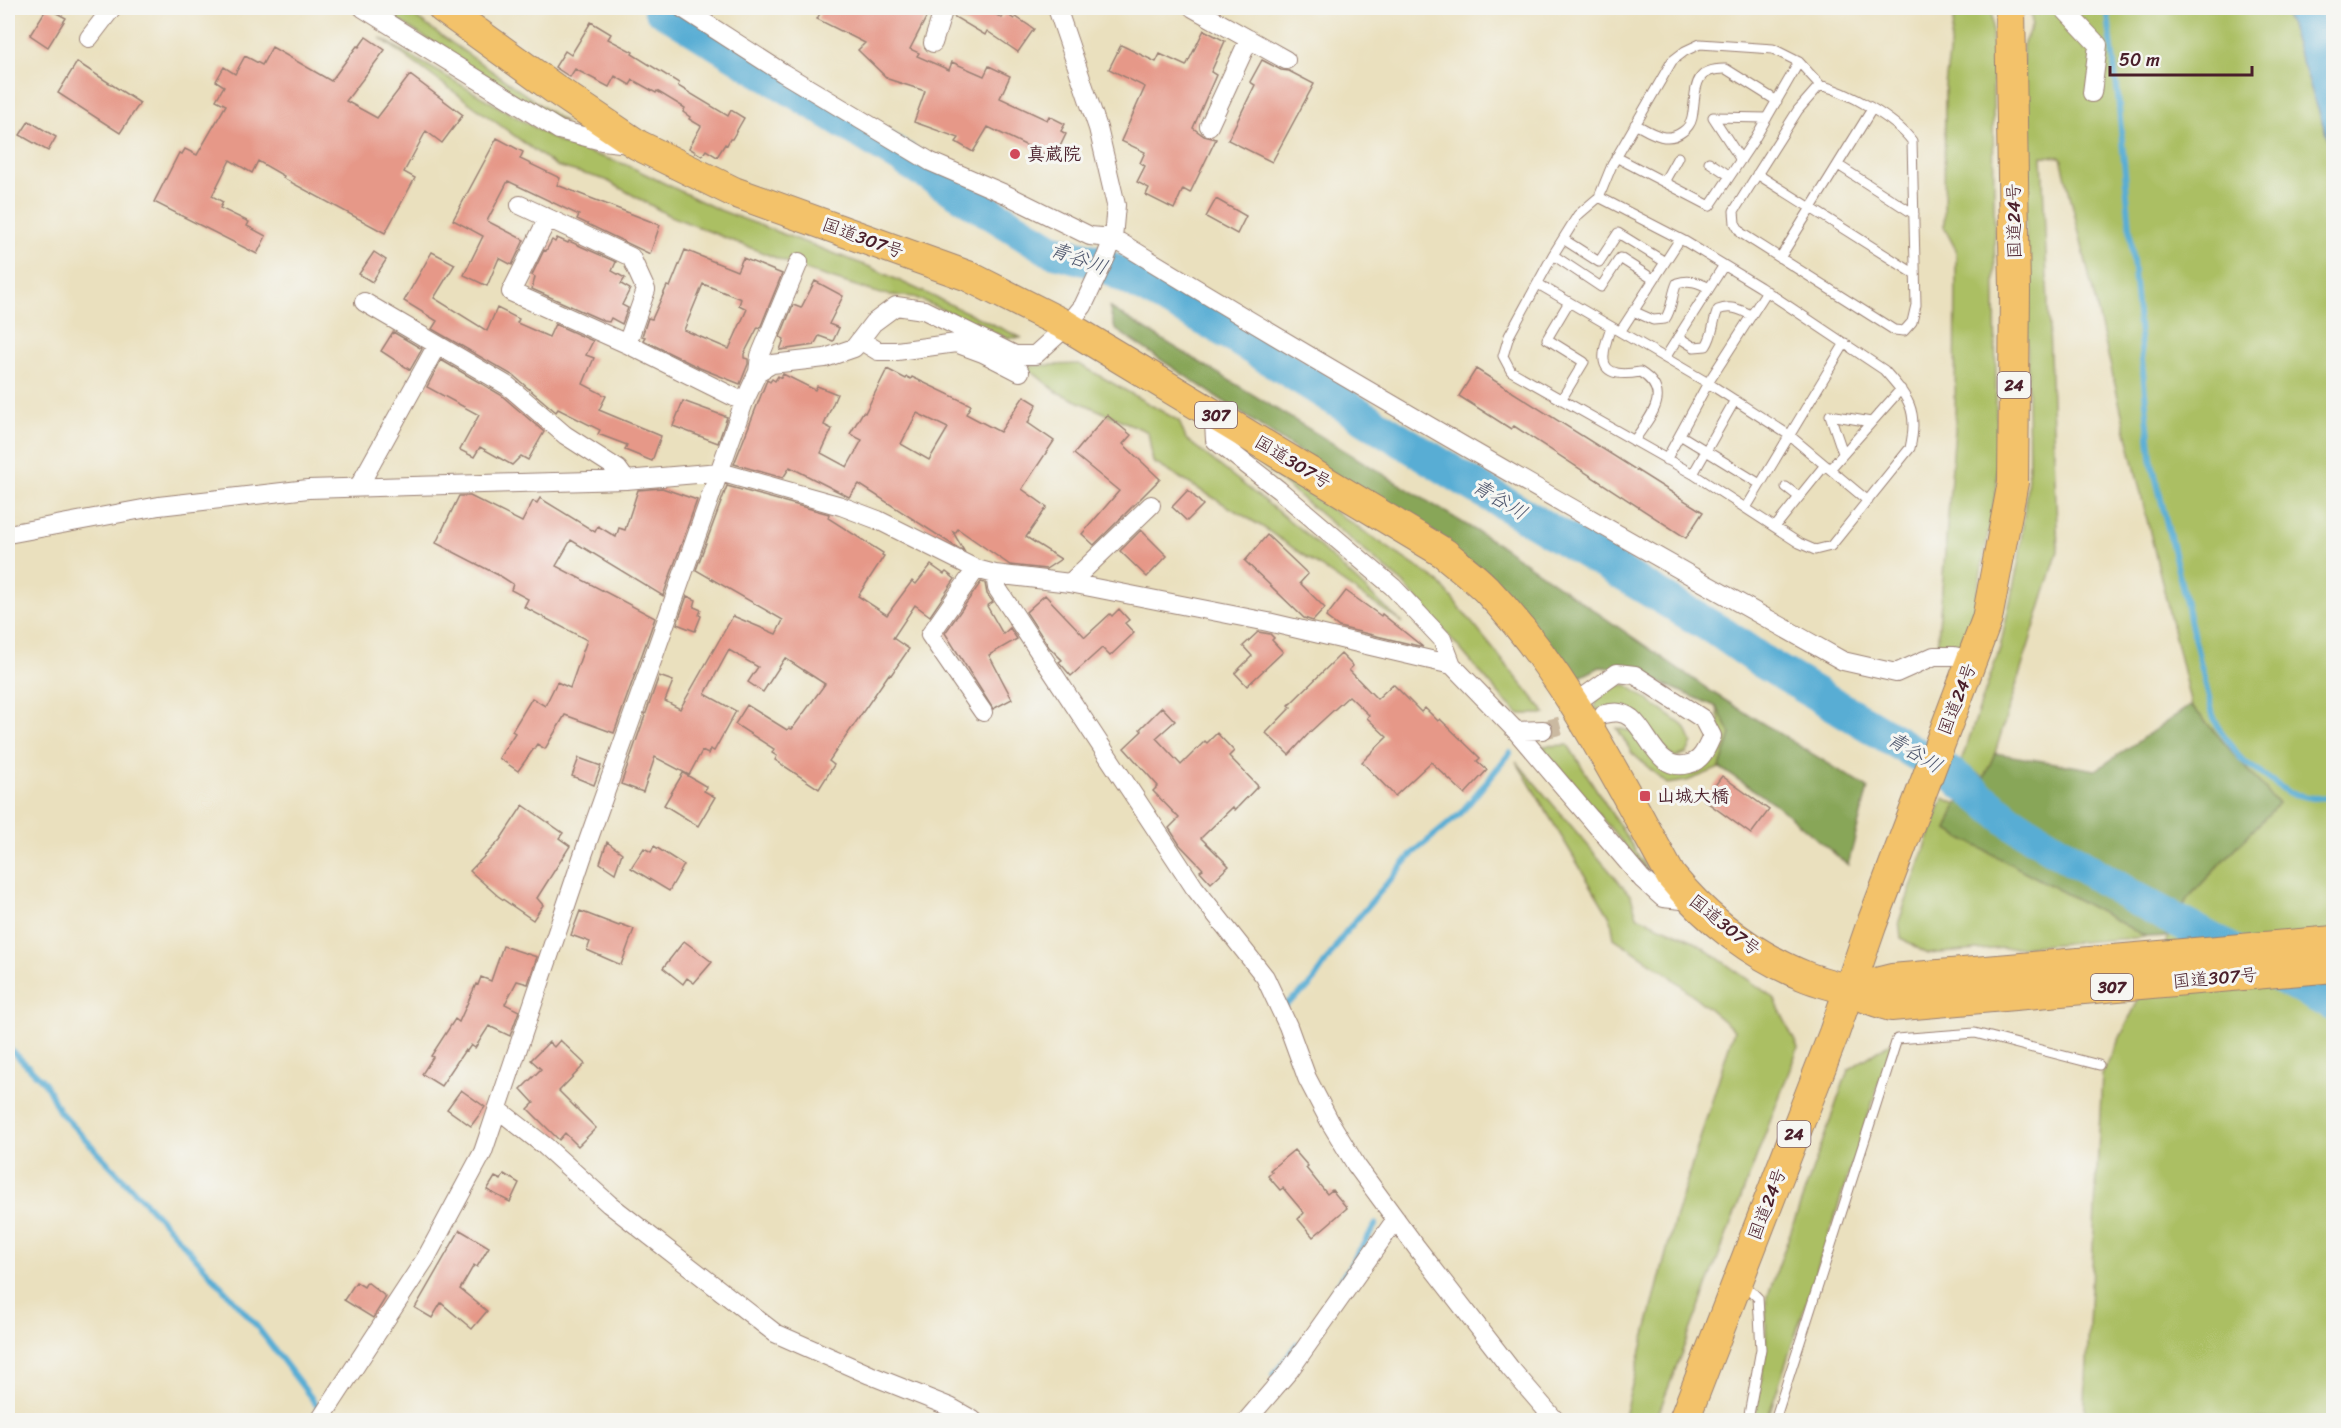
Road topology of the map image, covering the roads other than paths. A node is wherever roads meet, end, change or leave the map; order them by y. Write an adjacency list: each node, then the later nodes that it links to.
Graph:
1 (112, 8): 10 (street)
2 (363, 8): 22 (street)
3 (443, 8): 22 (highway, 国道307号 / 307)
4 (682, 8): 36 (street)
5 (944, 8): 12 (street)
6 (1057, 8): 36 (street)
7 (1193, 8): 11 (street)
8 (2010, 8): 93 (highway, 国道24号 / 24)
9 (2063, 8): 16 (street)
10 (89, 38)
11 (1250, 39): 13 (street); 21 (street)
12 (933, 43)
13 (1286, 60)
14 (1799, 62): 15 (lane); 17 (lane); 20 (lane)
15 (1820, 85): 18 (lane); 28 (lane)
16 (2092, 93)
17 (1777, 101): 19 (lane); 20 (lane)
18 (1872, 109): 27 (lane); 34 (lane)
19 (1767, 118): 25 (lane); 25 (lane)
20 (1635, 124): 23 (lane)
21 (1209, 126)
22 (638, 145): 53 (highway, 国道307号 / 307)
23 (1616, 157): 30 (lane); 31 (lane)
24 (1678, 157): 30 (lane)
25 (1741, 160): 29 (lane)
26 (1709, 162): 29 (lane)
27 (1838, 165): 33 (lane); 34 (lane)
28 (1757, 174): 33 (lane); 40 (lane)
29 (1730, 176): 30 (lane)
30 (1664, 182)
31 (1599, 197): 37 (lane); 38 (lane)
32 (520, 205): 35 (street)
33 (1810, 208): 40 (lane); 44 (lane)
34 (1914, 214): 44 (lane)
35 (548, 218): 58 (street); 58 (street)
36 (1113, 238): 53 (street); 93 (street)
37 (1563, 239): 39 (lane); 42 (lane)
38 (1680, 239): 42 (lane); 43 (lane)
39 (1553, 255): 45 (lane); 46 (lane)
40 (1780, 258): 44 (lane)
41 (799, 262): 62 (street)
42 (1665, 262): 45 (lane)
43 (1724, 265): 47 (lane); 48 (lane)
44 (1915, 274)
45 (1653, 279): 51 (lane)
46 (1538, 284): 50 (lane); 66 (lane)
47 (1709, 288): 51 (lane); 56 (lane)
48 (1767, 291): 52 (lane); 59 (lane)
49 (364, 302): 60 (street)
50 (1569, 302): 54 (lane); 66 (lane)
51 (1633, 311): 55 (lane)
52 (1751, 315): 56 (lane); 64 (lane)
53 (1075, 316): 57 (street); 69 (highway, 国道307号 / 307)
54 (1611, 327): 55 (lane); 73 (lane)
55 (1620, 332): 61 (lane)
56 (1677, 337): 61 (lane)
57 (860, 340): 62 (street); 63 (street)
58 (627, 344): 68 (street)
59 (1845, 344): 65 (lane); 72 (lane)
60 (437, 345): 80 (street); 82 (street)
61 (1665, 358): 64 (lane)
62 (758, 372): 68 (street)
63 (1020, 372)
64 (1708, 383): 67 (lane); 71 (lane)
65 (1900, 389): 70 (lane); 85 (lane)
66 (1561, 400): 73 (lane)
67 (1735, 400): 72 (lane); 74 (lane)
68 (744, 402): 78 (street)
69 (1211, 413): 94 (street); 95 (highway, 国道307号 / 307)
70 (1871, 422): 75 (lane); 75 (lane)
71 (1680, 435): 74 (lane); 76 (lane)
72 (1789, 435): 77 (lane); 81 (lane)
73 (1634, 441): 76 (lane)
74 (1705, 450): 79 (lane); 81 (lane)
75 (1843, 453): 77 (lane)
76 (1666, 460): 79 (lane)
77 (1827, 467): 84 (lane); 85 (lane)
78 (720, 472): 80 (street); 90 (street); 106 (street)
79 (1693, 474): 87 (lane)
80 (626, 480): 82 (street)
81 (1760, 484): 87 (lane)
82 (359, 486): 89 (street)
83 (1786, 487): 84 (lane)
84 (1799, 497): 88 (lane)
85 (1868, 501): 88 (lane)
86 (1151, 505): 92 (street)
87 (1746, 508): 88 (lane)
88 (1775, 527)
89 (8, 534)
90 (976, 569): 91 (street); 96 (street)
91 (995, 574): 92 (street); 107 (street)
92 (1070, 583): 94 (street)
93 (1973, 660): 103 (highway, 国道24号 / 24)
94 (1452, 665): 99 (street)
95 (1574, 704): 97 (street); 100 (highway, 国道307号 / 307)
96 (983, 712)
97 (1604, 714)
98 (1543, 730): 99 (street)
99 (1516, 731): 100 (street)
100 (1691, 901): 103 (highway, 国道307号 / 307)
101 (2334, 941): 104 (highway, 国道307号 / 307)
102 (2334, 967): 104 (highway, 国道307号 / 307)
103 (1848, 990): 104 (highway, 国道307号 / 307); 108 (highway, 国道24号 / 24)
104 (1891, 992)
105 (2099, 1065): 115 (lane)
106 (499, 1110): 109 (street); 110 (street)
107 (1396, 1219): 111 (street); 112 (street)
108 (1739, 1278): 113 (highway, 国道24号 / 24); 114 (lane)
109 (320, 1420)
110 (973, 1420)
111 (1247, 1420)
112 (1555, 1420)
113 (1684, 1420)
114 (1748, 1420)
115 (1775, 1420)

